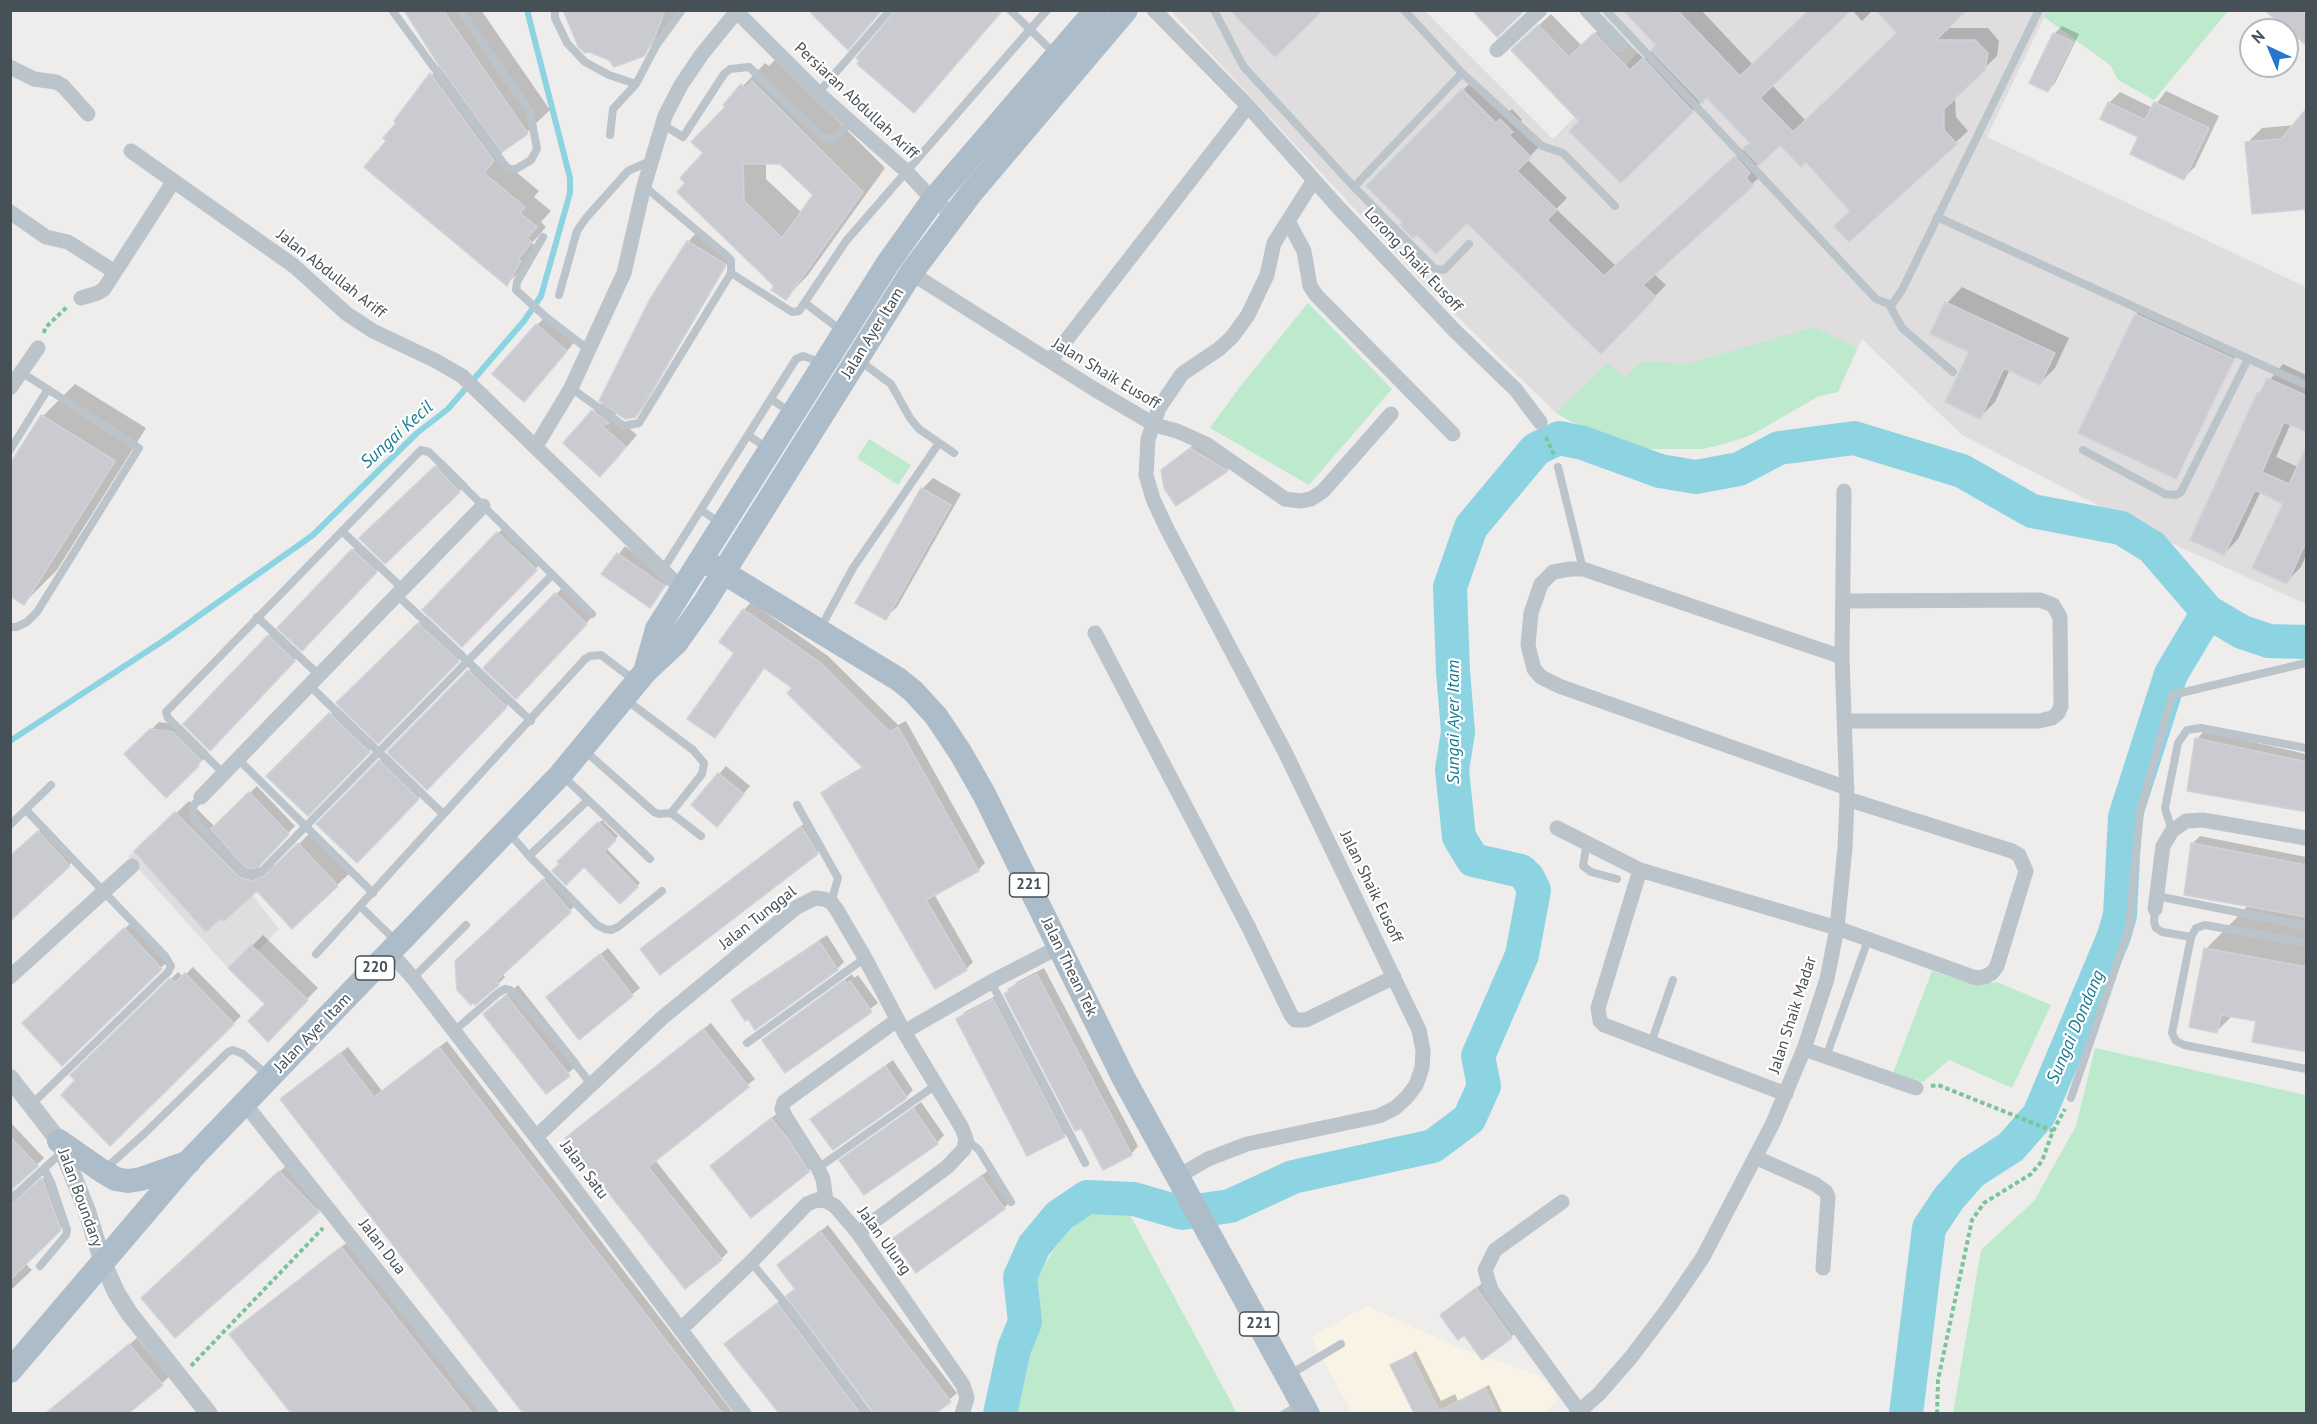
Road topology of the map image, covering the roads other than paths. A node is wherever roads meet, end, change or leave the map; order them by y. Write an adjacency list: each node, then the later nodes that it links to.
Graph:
1 (392, 10): 2 (lane)
2 (460, 10)
3 (555, 10): 24 (lane)
4 (682, 10): 24 (lane)
5 (890, 10): 25 (lane)
6 (1010, 10): 18 (lane)
7 (1047, 10): 18 (lane)
8 (1096, 10): 21 (main road, Jalan Ayer Itam)
9 (1126, 10): 41 (main road, Jalan Ayer Itam)
10 (1154, 10): 26 (street, Lorong Shaik Eusoff)
11 (1214, 10): 37 (lane)
12 (1404, 10): 23 (lane)
13 (1540, 10): 20 (street)
14 (1587, 10): 19 (street)
15 (1606, 10): 52 (lane)
16 (2038, 10): 42 (lane)
17 (737, 11): 25 (street, Persiaran Abdullah Ariff); 29 (street)
18 (1031, 30): 21 (lane); 33 (lane)
19 (1620, 45)
20 (1497, 50)
21 (1058, 57): 38 (main road, Jalan Ayer Itam)
22 (10, 67): 27 (street)
23 (1462, 73): 37 (lane); 39 (lane)
24 (636, 84): 30 (lane)
25 (818, 93): 28 (street, Persiaran Abdullah Ariff)
26 (1248, 106): 34 (street, Lorong Shaik Eusoff); 58 (street)
27 (88, 114)
28 (850, 123): 29 (lane); 33 (street, Persiaran Abdullah Ariff)
29 (662, 124): 32 (street)
30 (610, 135)
31 (131, 151): 35 (street, Jalan Abdullah Ariff)
32 (652, 160): 36 (street); 49 (lane)
33 (906, 171): 38 (street, Persiaran Abdullah Ariff); 51 (lane)
34 (1314, 180): 43 (street); 69 (street, Lorong Shaik Eusoff)
35 (173, 182): 46 (street); 74 (street, Jalan Abdullah Ariff)
36 (644, 186): 47 (lane); 55 (street)
37 (1354, 187): 45 (lane)
38 (933, 200): 41 (street, Persiaran Abdullah Ariff); 53 (main road, Jalan Ayer Itam)
39 (1615, 206)
40 (10, 212): 46 (street)
41 (954, 215): 48 (main road, Jalan Ayer Itam)
42 (1937, 217): 52 (lane); 57 (lane)
43 (1288, 221): 70 (street); 71 (street)
44 (543, 237): 55 (lane)
45 (1469, 244)
46 (115, 272): 50 (street)
47 (731, 273): 51 (lane); 64 (lane)
48 (911, 273): 56 (main road, Jalan Ayer Itam); 58 (street, Jalan Shaik Eusoff)
49 (558, 295)
50 (81, 298)
51 (805, 303): 53 (lane)
52 (1889, 304): 61 (lane)
53 (844, 333): 59 (main road, Jalan Ayer Itam)
54 (38, 348): 60 (street)
55 (589, 350): 64 (street)
56 (856, 358): 73 (lane); 88 (main road, Jalan Ayer Itam)
57 (2248, 358): 62 (lane); 77 (lane)
58 (1050, 361): 70 (street, Jalan Shaik Eusoff)
59 (825, 364): 66 (lane); 67 (main road, Jalan Ayer Itam)
60 (21, 372): 63 (street); 65 (lane)
61 (1953, 372)
62 (2307, 385)
63 (10, 388)
64 (571, 388): 74 (street)
65 (48, 389): 75 (lane); 95 (lane)
66 (771, 399): 67 (lane); 72 (lane)
67 (794, 414): 76 (main road, Jalan Ayer Itam)
68 (1391, 414): 70 (street, Jalan Shaik Eusoff)
69 (1540, 423)
70 (1155, 425): 149 (street, Jalan Shaik Eusoff)
71 (1453, 434)
72 (748, 435): 76 (lane); 82 (lane)
73 (939, 444): 78 (lane); 96 (lane)
74 (536, 446): 87 (street, Jalan Abdullah Ariff)
75 (10, 450)
76 (771, 450): 83 (main road, Jalan Ayer Itam)
77 (2083, 450)
78 (954, 453)
79 (1558, 467): 86 (lane)
80 (1844, 490): 92 (street, Jalan Shaik Madar)
81 (483, 506): 84 (lane); 89 (lane); 91 (street)
82 (702, 510): 83 (lane); 87 (lane)
83 (724, 525): 85 (main road, Jalan Ayer Itam)
84 (342, 531): 91 (lane); 94 (lane)
85 (703, 560): 88 (main road, 221); 90 (main road, Jalan Ayer Itam / 220)
86 (1582, 569): 98 (street); 112 (street)
87 (662, 572): 90 (street, Jalan Abdullah Ariff)
88 (723, 573): 96 (main road, Jalan Thean Tek / 221); 102 (main road, Jalan Ayer Itam / 220)
89 (551, 576): 93 (lane); 99 (lane)
90 (683, 590): 102 (main road, Jalan Ayer Itam / 220)
91 (400, 592): 99 (lane); 101 (street)
92 (1843, 601): 98 (street, Jalan Shaik Madar); 104 (street)
93 (592, 614)
94 (257, 616): 101 (lane); 109 (lane)
95 (10, 627)
96 (819, 630): 144 (main road, Jalan Thean Tek / 221)
97 (1095, 633): 149 (street)
98 (1842, 657): 104 (street, Jalan Shaik Madar)
99 (468, 662): 103 (lane); 107 (lane)
100 (2307, 663): 166 (lane)
101 (315, 681): 107 (lane); 108 (street)
102 (635, 684): 103 (lane); 106 (main road, Jalan Ayer Itam / 220); 117 (lane)
103 (531, 722): 118 (lane)
104 (1846, 722): 112 (street, Jalan Shaik Madar)
105 (2307, 747): 123 (lane)
106 (583, 749): 110 (main road, Jalan Ayer Itam / 220); 117 (lane)
107 (379, 753): 118 (lane); 120 (lane)
108 (239, 760): 109 (street); 120 (lane)
109 (224, 774): 113 (street)
110 (561, 774): 114 (lane); 122 (main road, Jalan Ayer Itam / 220)
111 (51, 785): 116 (lane)
112 (1847, 794): 140 (street, Jalan Shaik Madar); 142 (street)
113 (201, 797): 120 (lane)
114 (587, 801): 127 (lane); 128 (lane)
115 (797, 805): 135 (lane)
116 (26, 810): 119 (lane); 133 (lane)
117 (671, 813): 124 (lane)
118 (443, 814): 134 (lane)
119 (10, 825)
120 (307, 827): 134 (lane)
121 (1557, 828): 126 (street)
122 (506, 830): 127 (lane); 145 (main road, Jalan Ayer Itam / 220)
123 (2172, 831): 125 (street); 136 (street)
124 (701, 836)
125 (2307, 838)
126 (1587, 841): 130 (street); 131 (lane)
127 (529, 856): 132 (lane)
128 (650, 859)
129 (132, 866): 133 (street)
130 (1640, 870): 140 (street); 155 (street)
131 (1617, 879)
132 (662, 891)
133 (103, 892): 148 (street); 167 (lane)
134 (372, 893): 137 (lane)
135 (831, 902): 147 (street); 162 (street, Jalan Tunggal)
136 (2156, 902): 139 (lane); 141 (lane)
137 (360, 906): 145 (lane); 146 (lane)
138 (466, 925): 150 (lane)
139 (2307, 926)
140 (1837, 928): 142 (street); 157 (street, Jalan Shaik Madar)
141 (2191, 937): 143 (lane); 159 (lane)
142 (1868, 940): 158 (lane)
143 (2307, 944)
144 (1059, 947): 152 (street); 178 (main road, Jalan Thean Tek / 221)
145 (394, 948): 150 (street, Jalan Satu); 160 (main road, Jalan Ayer Itam / 220)
146 (316, 954)
147 (865, 958): 153 (street); 156 (lane)
148 (10, 977)
149 (1394, 977): 178 (street, Jalan Shaik Eusoff)
150 (413, 978): 154 (street, Jalan Satu)
151 (1673, 980): 155 (lane)
152 (991, 982): 153 (street); 174 (lane)
153 (900, 1026): 163 (street); 176 (street)
154 (454, 1031): 162 (lane); 169 (street, Jalan Satu)
155 (1651, 1043): 165 (street)
156 (747, 1044)
157 (1804, 1049): 158 (street); 165 (street, Jalan Shaik Madar)
158 (1826, 1057): 164 (street)
159 (2307, 1069)
160 (270, 1077): 168 (main road, Jalan Ayer Itam / 220); 177 (lane)
161 (10, 1078): 167 (street, Jalan Boundary)
162 (591, 1084): 169 (street, Jalan Tunggal)
163 (936, 1085): 170 (street); 176 (lane)
164 (1916, 1088)
165 (1786, 1094): 172 (street, Jalan Shaik Madar)
166 (2071, 1098)
167 (32, 1104): 171 (street, Jalan Boundary)
168 (244, 1104): 173 (main road, Jalan Ayer Itam / 220); 194 (street, Jalan Dua)
169 (536, 1137): 188 (street, Jalan Satu)
170 (966, 1139): 181 (lane); 183 (street)
171 (61, 1146): 175 (lane); 177 (main road); 185 (street, Jalan Boundary)
172 (1756, 1158): 187 (street); 198 (street, Jalan Shaik Madar)
173 (189, 1161): 177 (main road); 185 (main road, Jalan Ayer Itam / 220)
174 (1084, 1163)
175 (44, 1168): 179 (lane); 186 (lane)
176 (818, 1168): 180 (street)
177 (102, 1171)
178 (1180, 1182): 191 (main road, Jalan Thean Tek / 221)
179 (10, 1200)
180 (826, 1201): 183 (street, Jalan Ulung); 184 (street)
181 (1011, 1202)
182 (1562, 1202): 198 (street)
183 (858, 1233): 197 (street, Jalan Ulung)
184 (751, 1262): 188 (street); 196 (lane)
185 (103, 1263): 190 (main road, Jalan Ayer Itam / 220); 193 (street, Jalan Boundary)
186 (40, 1266)
187 (1822, 1268)
188 (681, 1329): 195 (street, Jalan Satu)
189 (1341, 1344): 191 (lane)
190 (11, 1369)
191 (1287, 1375): 192 (main road, Jalan Thean Tek / 221)
192 (1298, 1410)
193 (209, 1413)
194 (491, 1413)
195 (744, 1413)
196 (868, 1413)
197 (962, 1413)
198 (1579, 1413)

